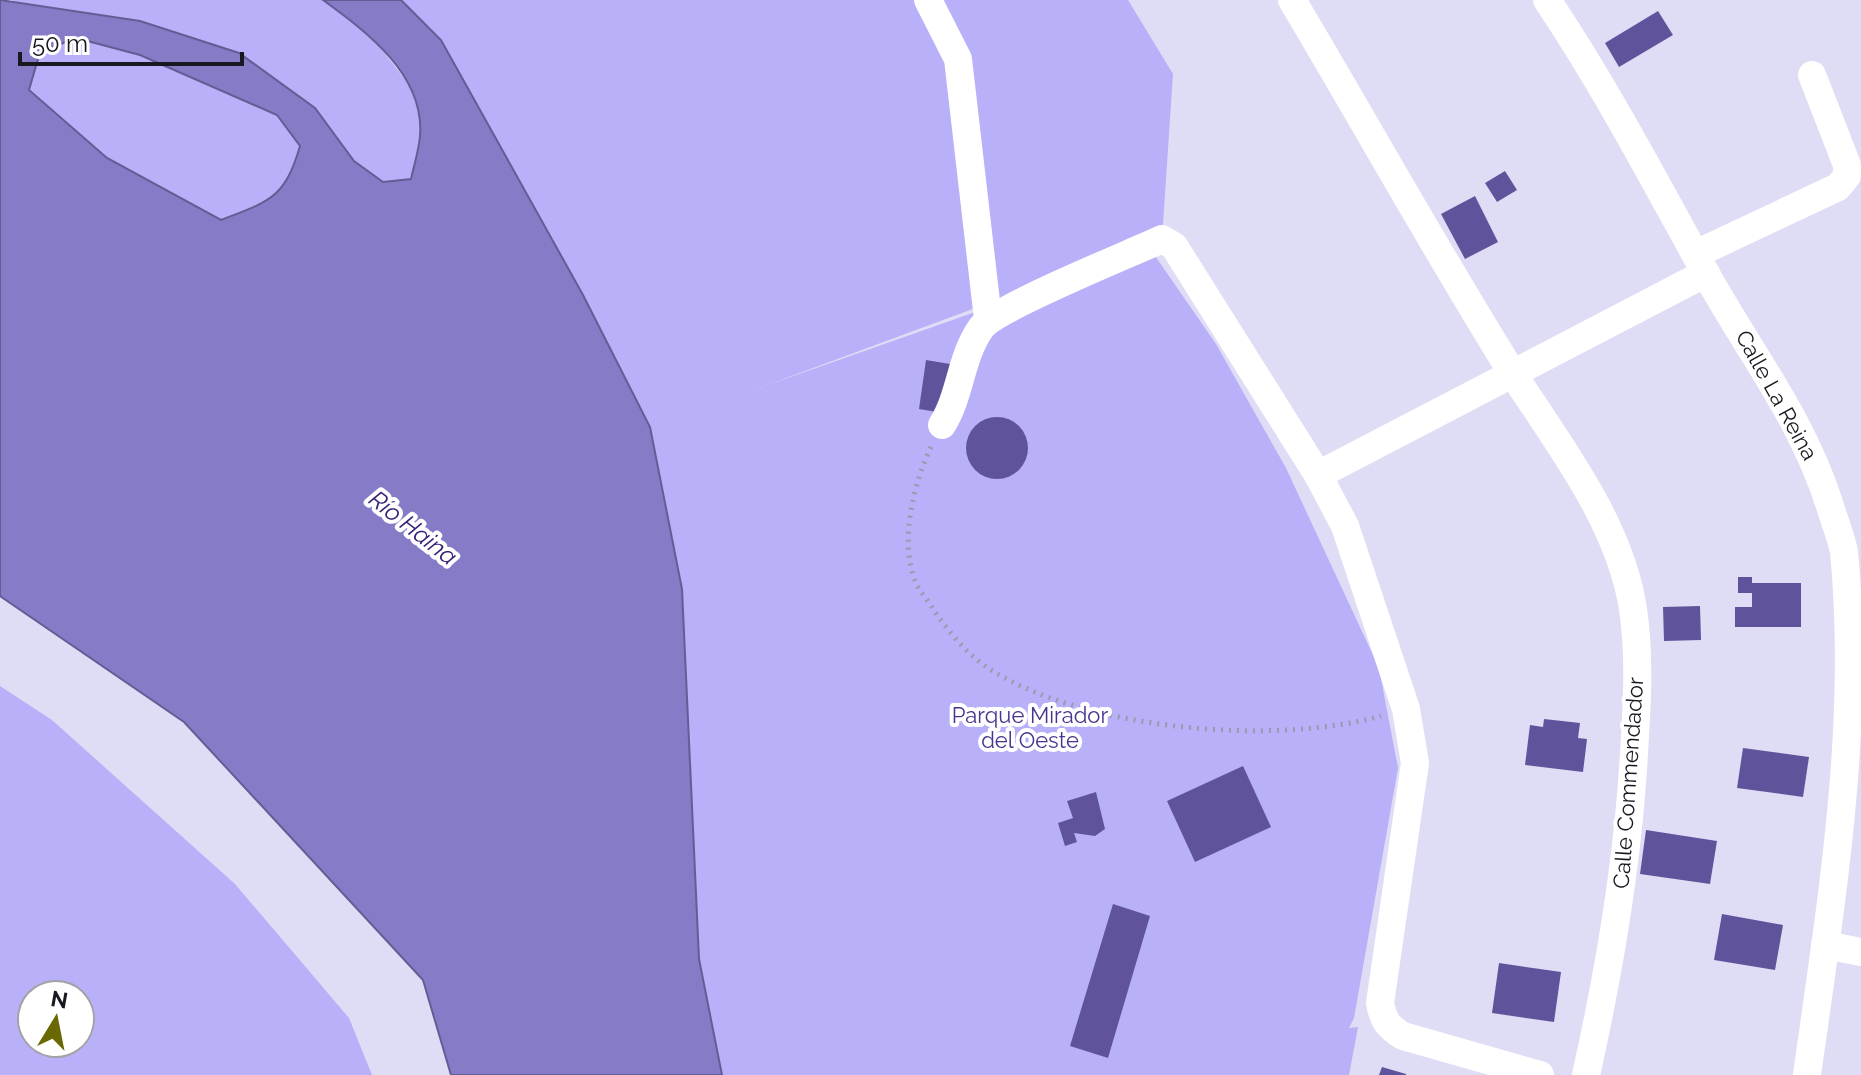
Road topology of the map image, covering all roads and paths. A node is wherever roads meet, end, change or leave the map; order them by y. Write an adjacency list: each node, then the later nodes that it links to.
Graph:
1 (928, 0): 6 (street)
2 (1292, 0): 7 (street, Calle Commendador)
3 (1547, 0): 5 (street, Calle La Reina)
4 (1812, 75): 5 (street)
5 (1701, 264): 7 (street); 11 (street, Calle La Reina)
6 (988, 319): 8 (street); 9 (street)
7 (1513, 373): 9 (street); 14 (street, Calle Commendador)
8 (942, 425): 10 (path)
9 (1318, 475): 10 (street)
10 (1406, 709): 13 (street)
11 (1825, 945): 12 (street); 15 (street, Calle La Reina)
12 (1861, 952)
13 (1540, 1075)
14 (1586, 1075)
15 (1807, 1075)

